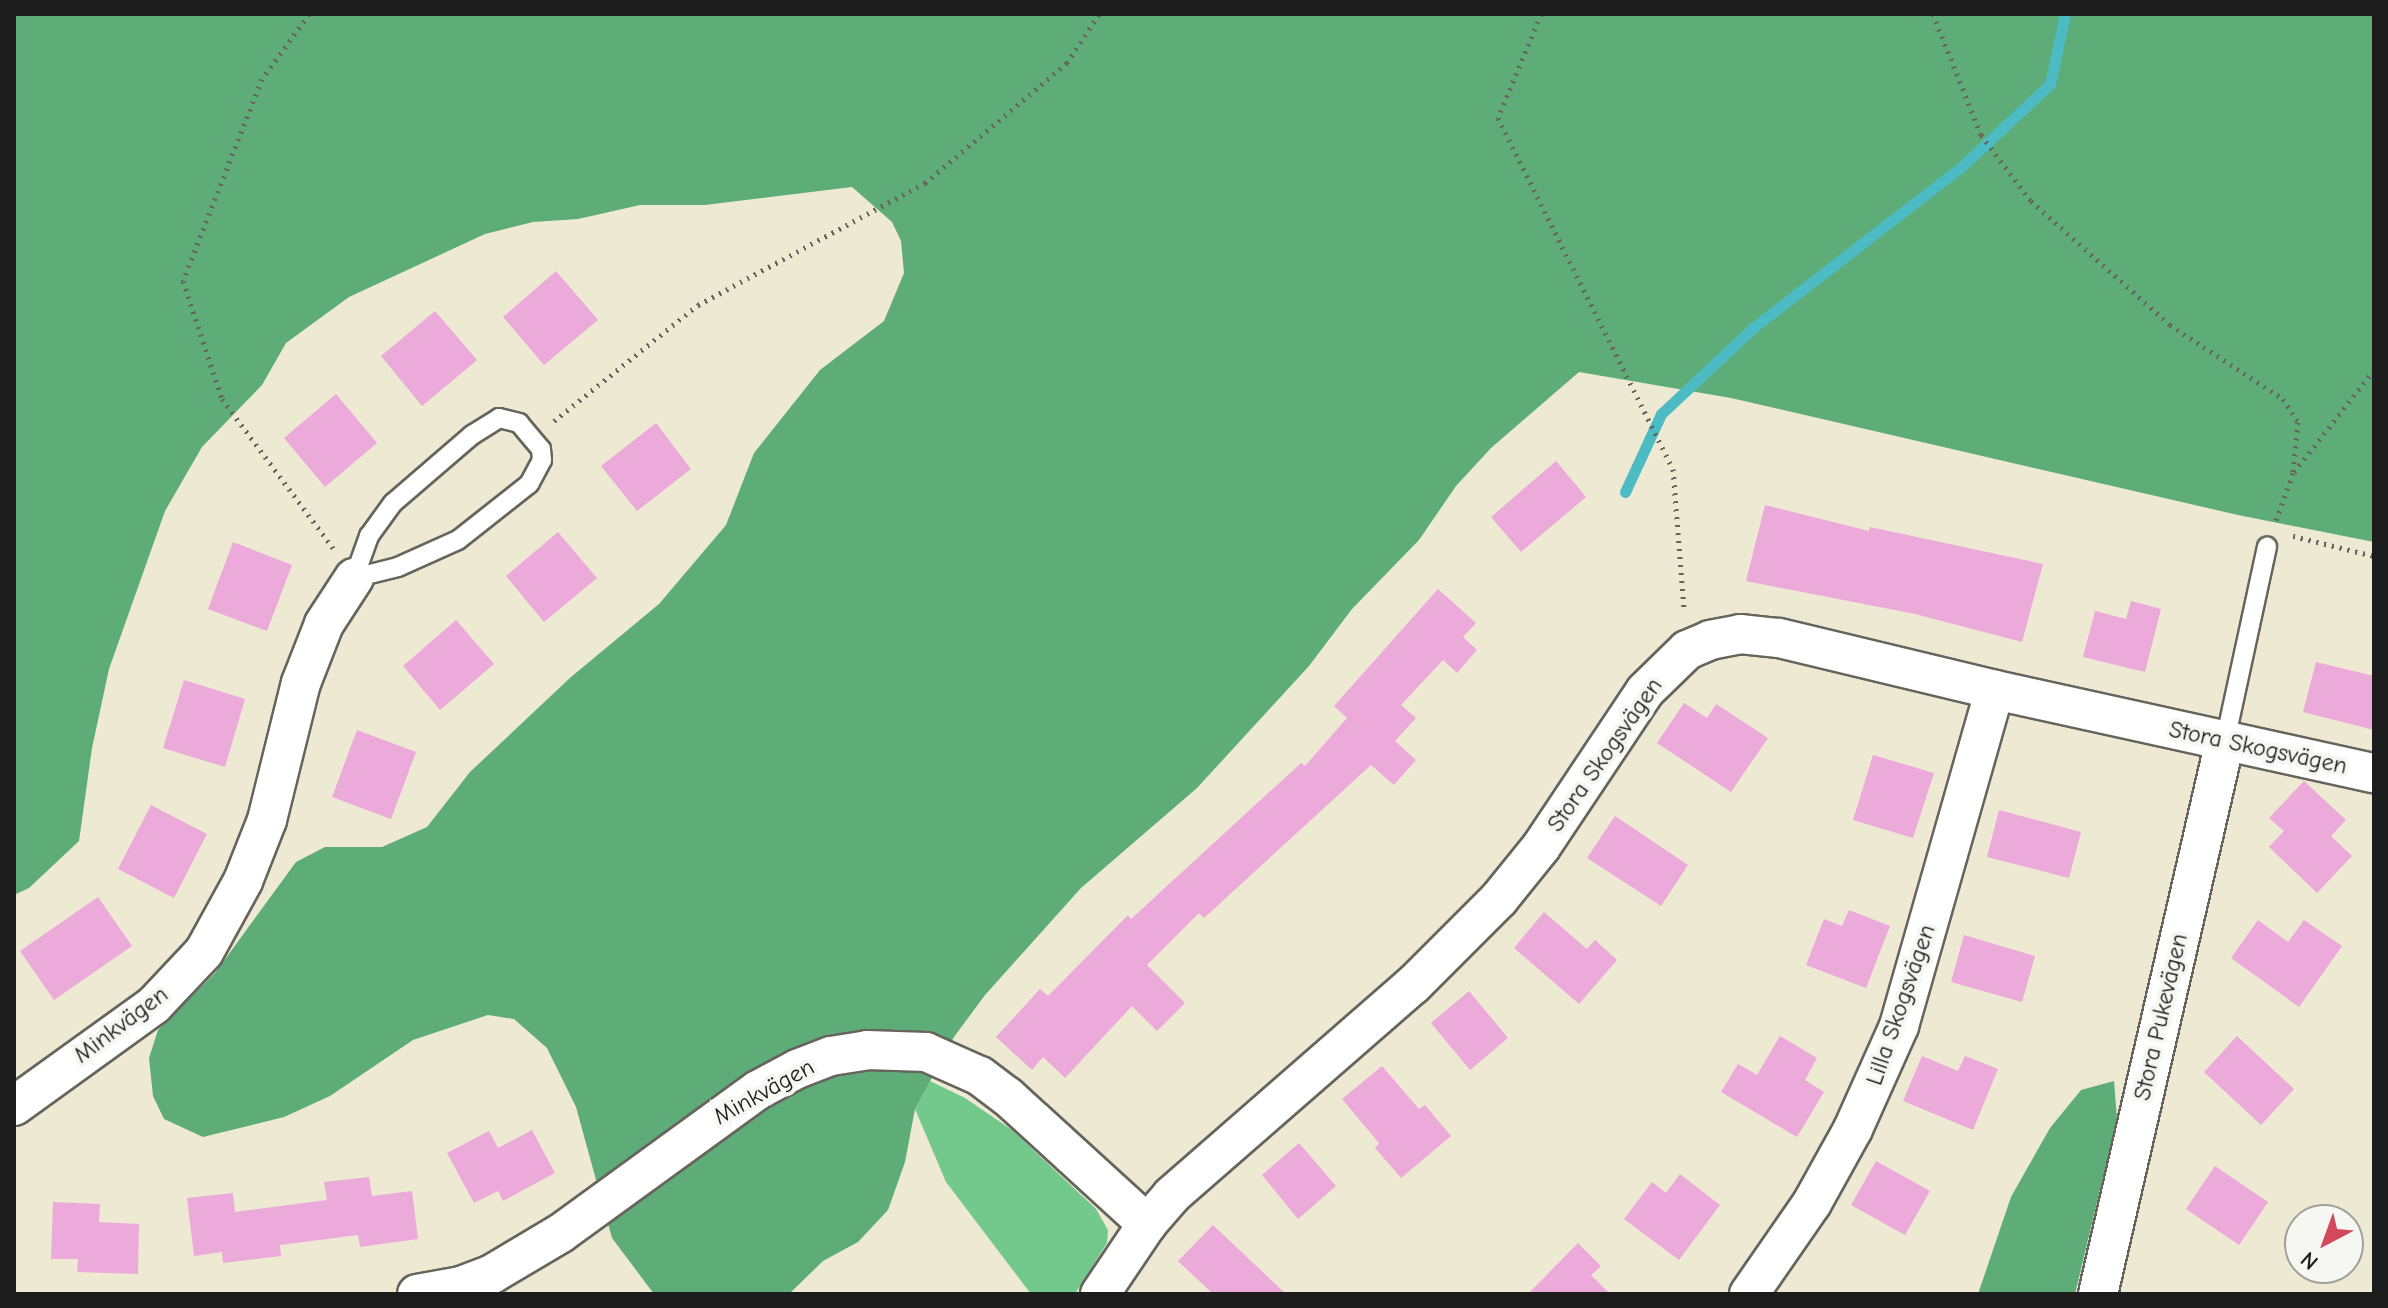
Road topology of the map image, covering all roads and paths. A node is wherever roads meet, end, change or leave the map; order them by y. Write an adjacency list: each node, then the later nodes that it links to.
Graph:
1 (309, 14): 10 (path)
2 (1099, 14): 6 (path)
3 (1541, 14): 11 (path)
4 (1933, 14): 7 (path)
5 (2374, 370): 7 (path)
6 (531, 438): 10 (lane); 10 (lane, Minkvägen)
7 (2293, 473): 8 (path)
8 (2270, 539): 9 (path); 13 (lane)
9 (2374, 556)
10 (354, 578): 15 (street, Minkvägen)
11 (1687, 650): 12 (street, Stora Skogsvägen); 16 (street, Stora Skogsvägen)
12 (1995, 690): 13 (street, Stora Skogsvägen); 19 (street, Lilla Skogsvägen)
13 (2225, 741): 14 (street, Stora Skogsvägen); 20 (street, Stora Pukevägen)
14 (2374, 773)
15 (14, 1106)
16 (1147, 1224): 17 (street, Minkvägen); 18 (street, Stora Skogsvägen)
17 (417, 1294)
18 (1100, 1294)
19 (1749, 1294)
20 (2098, 1294)

